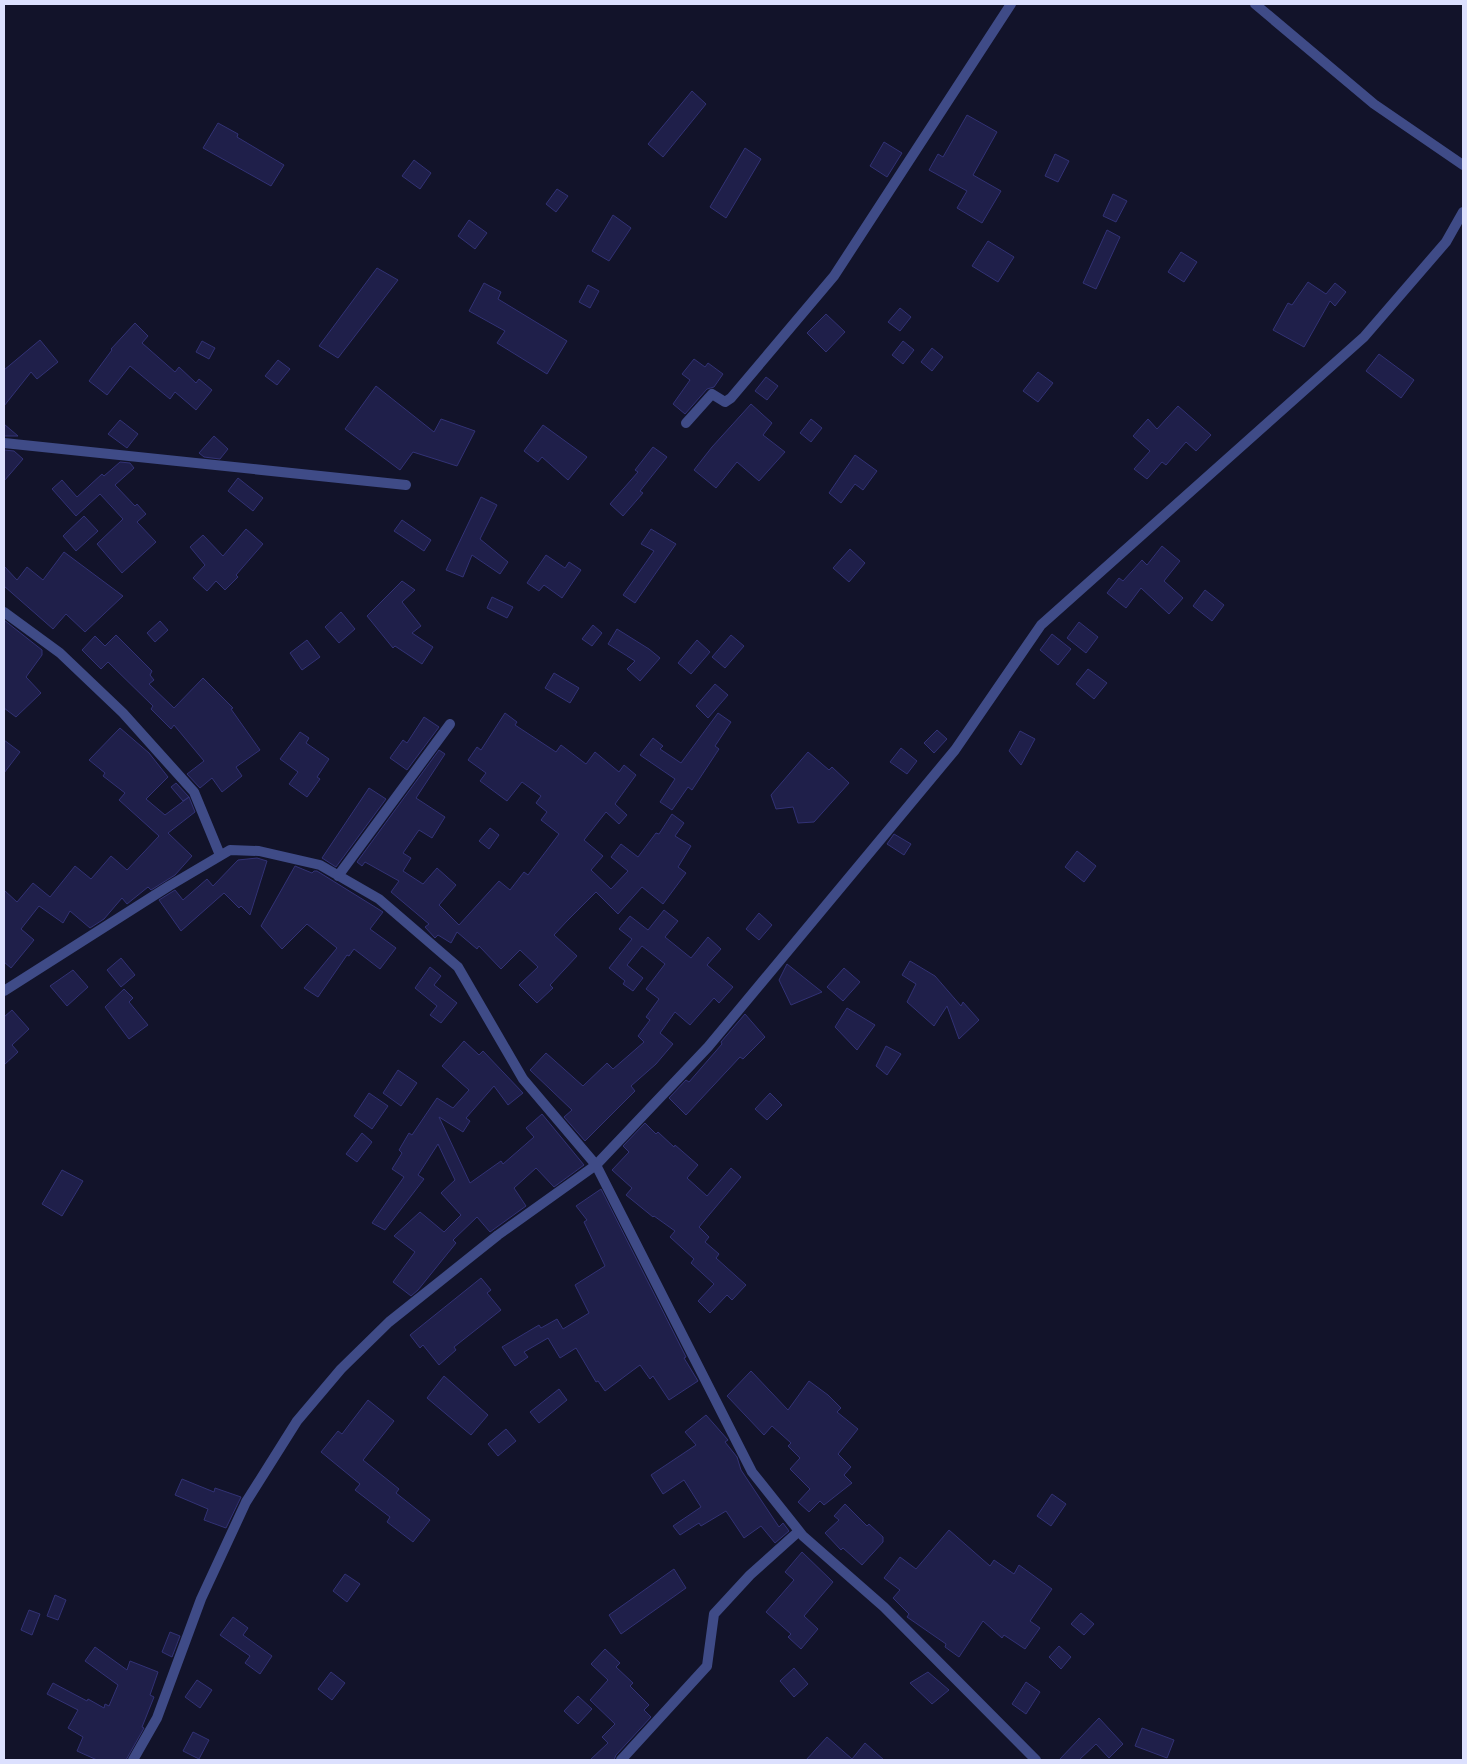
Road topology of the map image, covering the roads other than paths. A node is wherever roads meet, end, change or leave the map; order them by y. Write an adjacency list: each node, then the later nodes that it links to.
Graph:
1 (1011, 4): 5 (street)
2 (1255, 4): 3 (street)
3 (1463, 166)
4 (1463, 212): 13 (street)
5 (686, 423)
6 (4, 443): 7 (street)
7 (406, 485)
8 (4, 612): 10 (street)
9 (450, 724): 11 (street)
10 (220, 855): 11 (street); 12 (street)
11 (338, 876): 13 (street)
12 (4, 991)
13 (596, 1165): 14 (street); 15 (street)
14 (799, 1531): 16 (street); 17 (street)
15 (133, 1760)
16 (621, 1760)
17 (1036, 1760)

